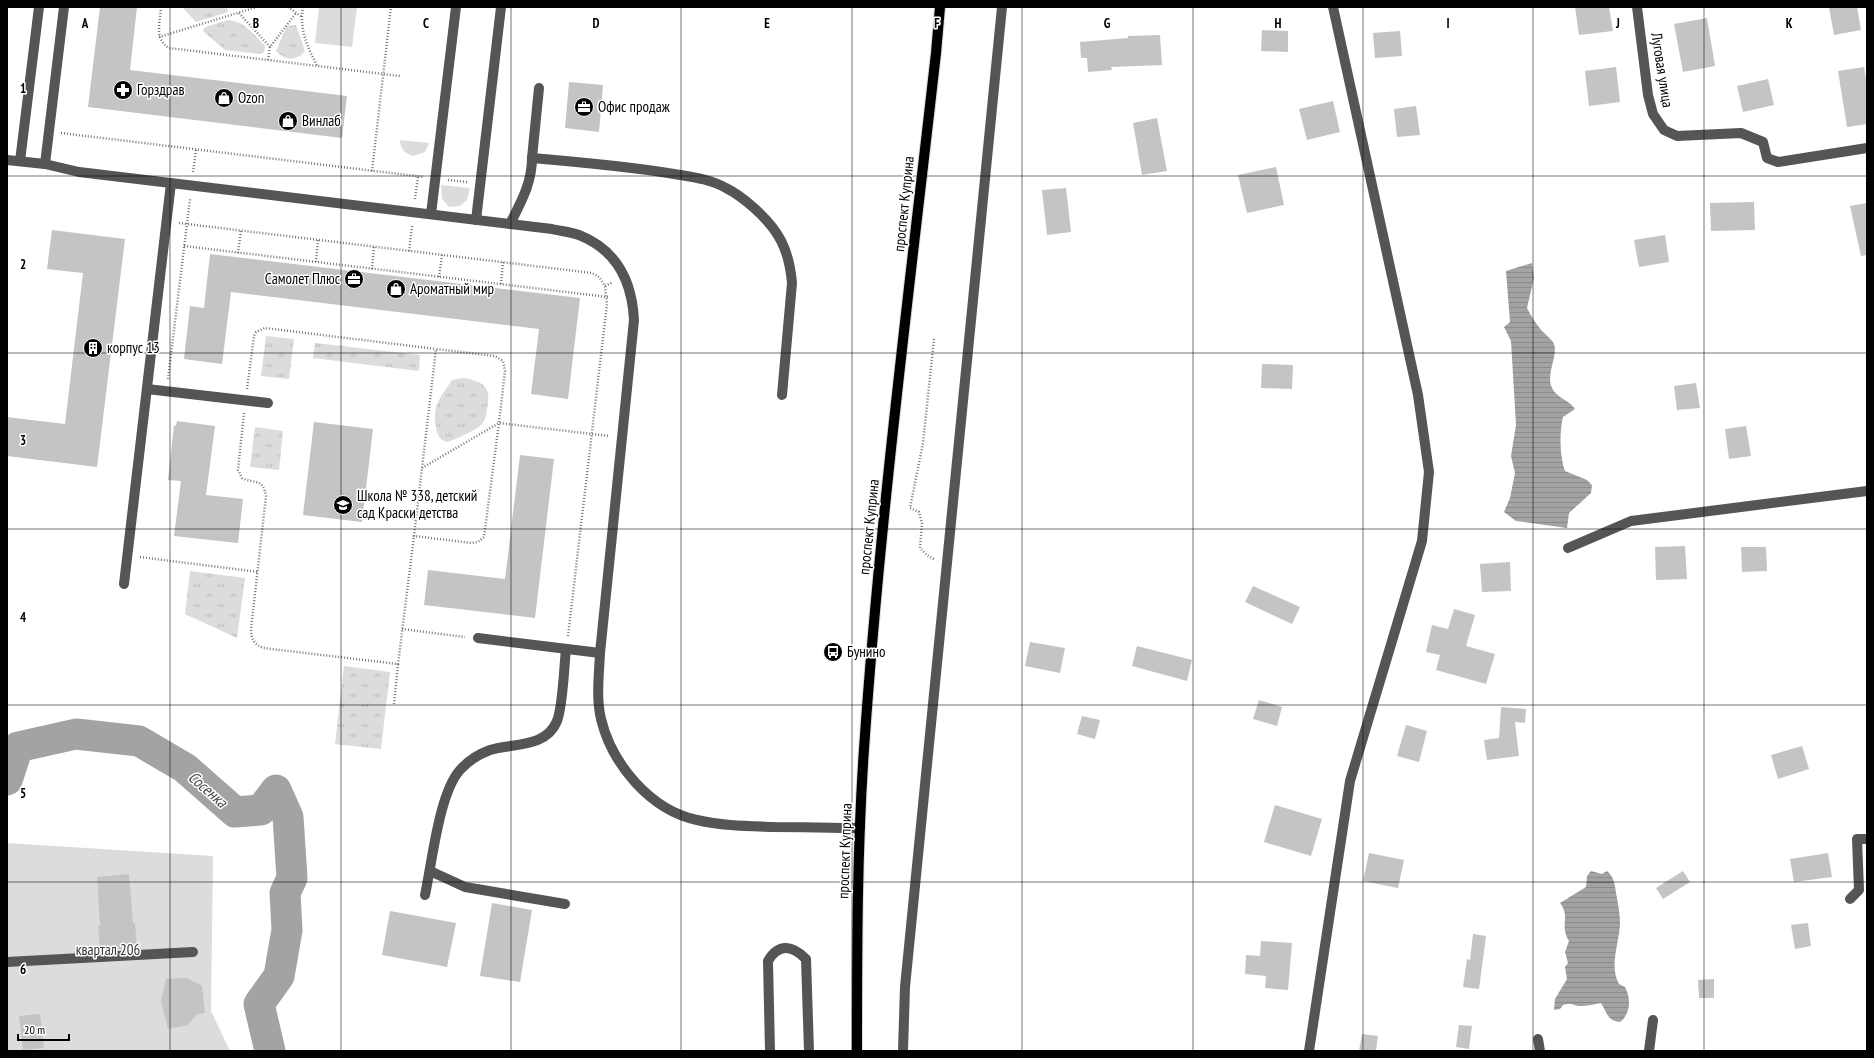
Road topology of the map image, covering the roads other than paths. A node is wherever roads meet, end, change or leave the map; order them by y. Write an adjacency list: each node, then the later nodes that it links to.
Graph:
1 (39, 7): 13 (street)
2 (64, 7): 14 (street)
3 (456, 7): 16 (street)
4 (501, 7): 17 (street)
5 (940, 7): 28 (main road, проспект Куприна)
6 (1002, 7): 41 (street)
7 (1333, 7): 42 (street)
8 (1637, 7): 10 (street, Луговая улица)
9 (539, 88): 11 (street)
10 (1867, 148)
11 (532, 158): 18 (street); 20 (street)
12 (7, 160): 13 (street)
13 (20, 161): 14 (street)
14 (45, 164): 15 (street)
15 (171, 183): 16 (street); 19 (street)
16 (431, 214): 17 (street)
17 (476, 220): 18 (street)
18 (510, 224): 27 (street)
19 (147, 389): 21 (street); 24 (street)
20 (782, 395)
21 (268, 403)
22 (1867, 491): 23 (street)
23 (1568, 548)
24 (124, 584)
25 (478, 638): 26 (street)
26 (566, 649): 27 (street); 30 (street)
27 (600, 653): 28 (street)
28 (860, 828): 40 (main road, проспект Куприна)
29 (1867, 839): 32 (street)
30 (430, 871): 31 (street); 33 (street)
31 (425, 895)
32 (1850, 899)
33 (566, 904)
34 (193, 952): 35 (street)
35 (7, 962)
36 (1653, 1020): 44 (street)
37 (1538, 1039): 43 (street)
38 (770, 1051): 39 (street)
39 (809, 1051)
40 (857, 1051)
41 (904, 1051)
42 (1309, 1051)
43 (1540, 1051)
44 (1649, 1051)

